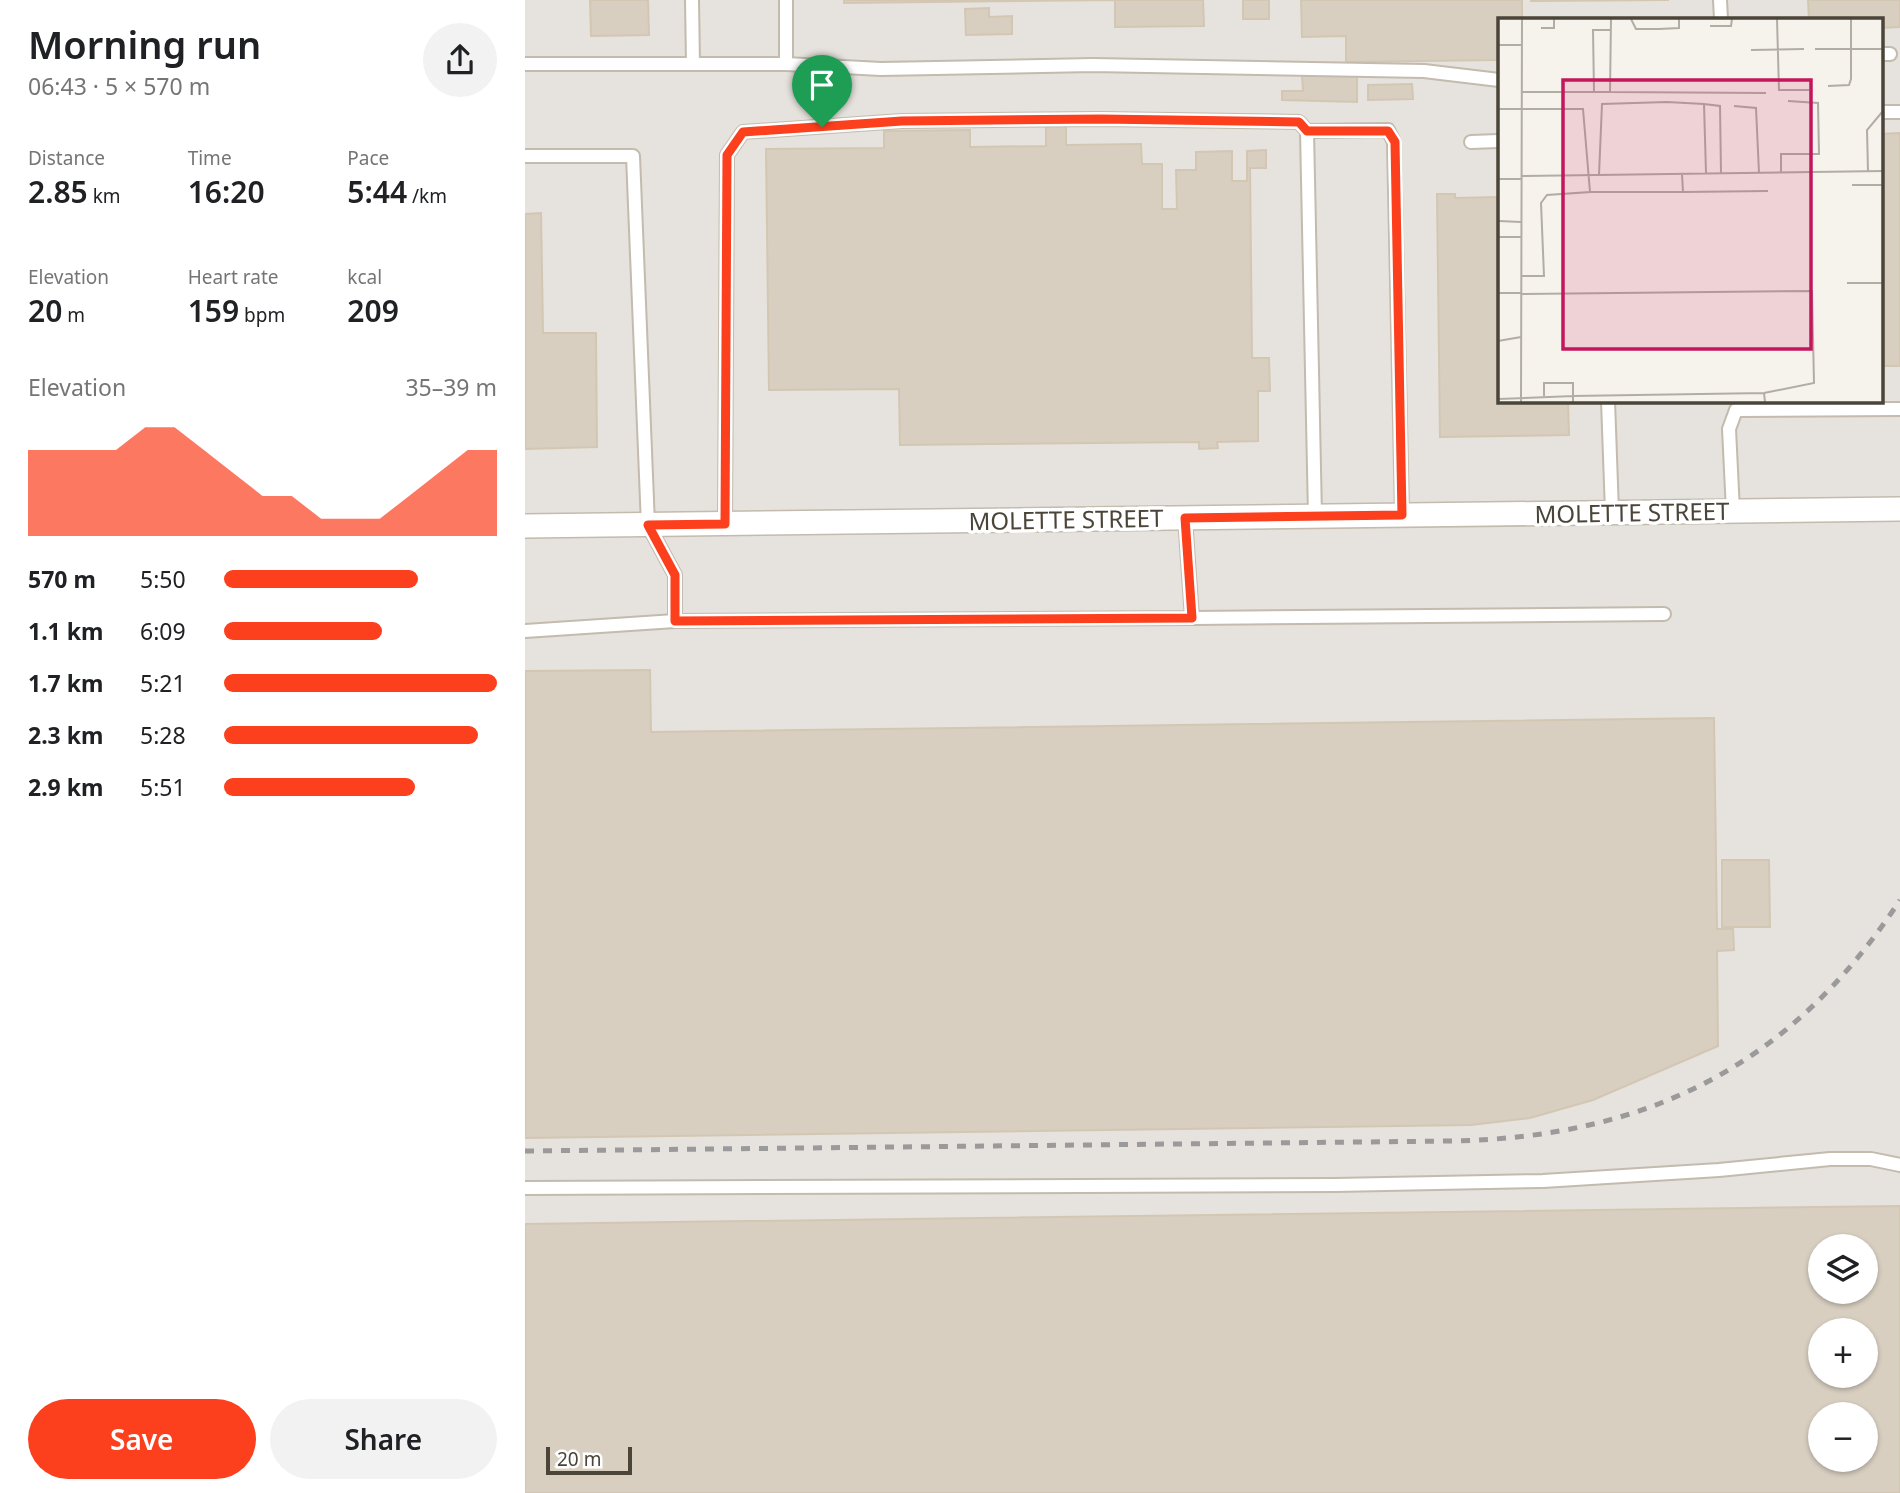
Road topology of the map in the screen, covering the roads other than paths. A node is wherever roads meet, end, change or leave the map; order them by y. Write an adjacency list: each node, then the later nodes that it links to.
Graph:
1 (692, 0): 6 (lane)
2 (786, 0): 7 (lane)
3 (1720, 0): 4 (lane)
4 (1721, 18)
5 (525, 64): 6 (lane)
6 (693, 64): 7 (lane)
7 (786, 64): 8 (lane)
8 (1498, 80)
9 (1307, 131): 18 (lane); 19 (lane); 21 (lane)
10 (1498, 141): 11 (lane)
11 (1471, 142)
12 (525, 156): 22 (lane)
13 (1608, 402): 17 (lane)
14 (1900, 409): 16 (lane)
15 (1900, 509): 16 (street, MOLETTE STREET)
16 (1733, 511): 17 (street, MOLETTE STREET)
17 (1612, 512): 18 (street, MOLETTE STREET)
18 (1402, 515): 19 (street, MOLETTE STREET)
19 (1315, 516): 20 (street, MOLETTE STREET)
20 (1185, 518): 21 (street, MOLETTE STREET); 25 (lane)
21 (725, 524): 22 (street, MOLETTE STREET)
22 (648, 525): 23 (street, MOLETTE STREET); 26 (lane)
23 (525, 526)
24 (1664, 614): 25 (lane)
25 (1192, 618): 26 (lane)
26 (675, 621): 27 (lane)
27 (525, 631)
28 (1900, 1165): 29 (lane)
29 (525, 1188)

